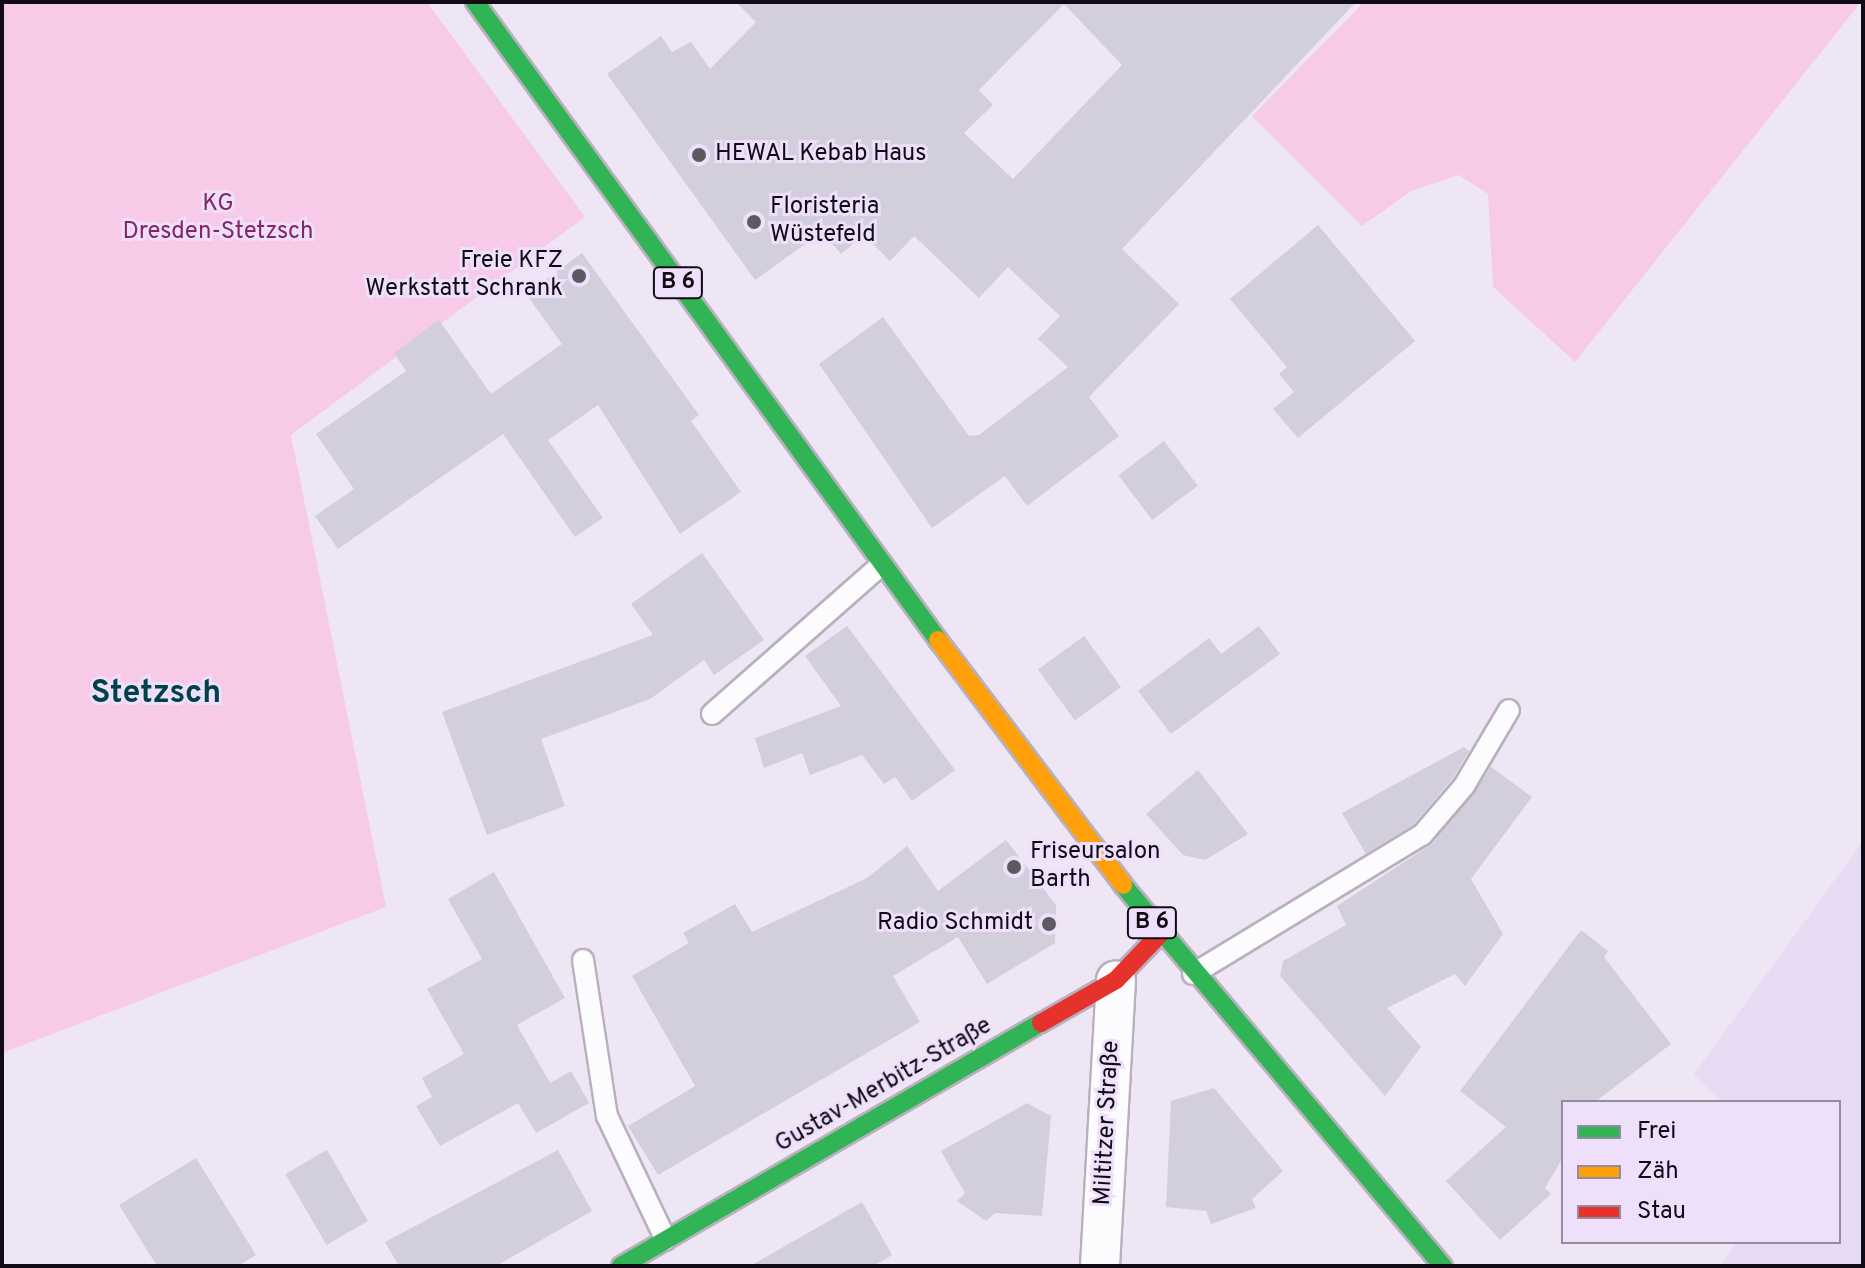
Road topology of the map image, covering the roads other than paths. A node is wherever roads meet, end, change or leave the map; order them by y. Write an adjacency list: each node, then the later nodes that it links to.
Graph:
1 (475, 2): 2 (main road, B 6)
2 (881, 565): 4 (lane); 5 (main road, B 6)
3 (1509, 710): 7 (lane)
4 (712, 714)
5 (1160, 934): 7 (main road, B 6); 8 (main road, Gustav-Merbitz-Straße)
6 (583, 960): 9 (lane)
7 (1193, 974): 12 (main road, B 6)
8 (1116, 980): 9 (main road, Gustav-Merbitz-Straße); 11 (street, Miltitzer Straße)
9 (666, 1240): 10 (main road, Gustav-Merbitz-Straße)
10 (621, 1266)
11 (1100, 1266)
12 (1443, 1266)

